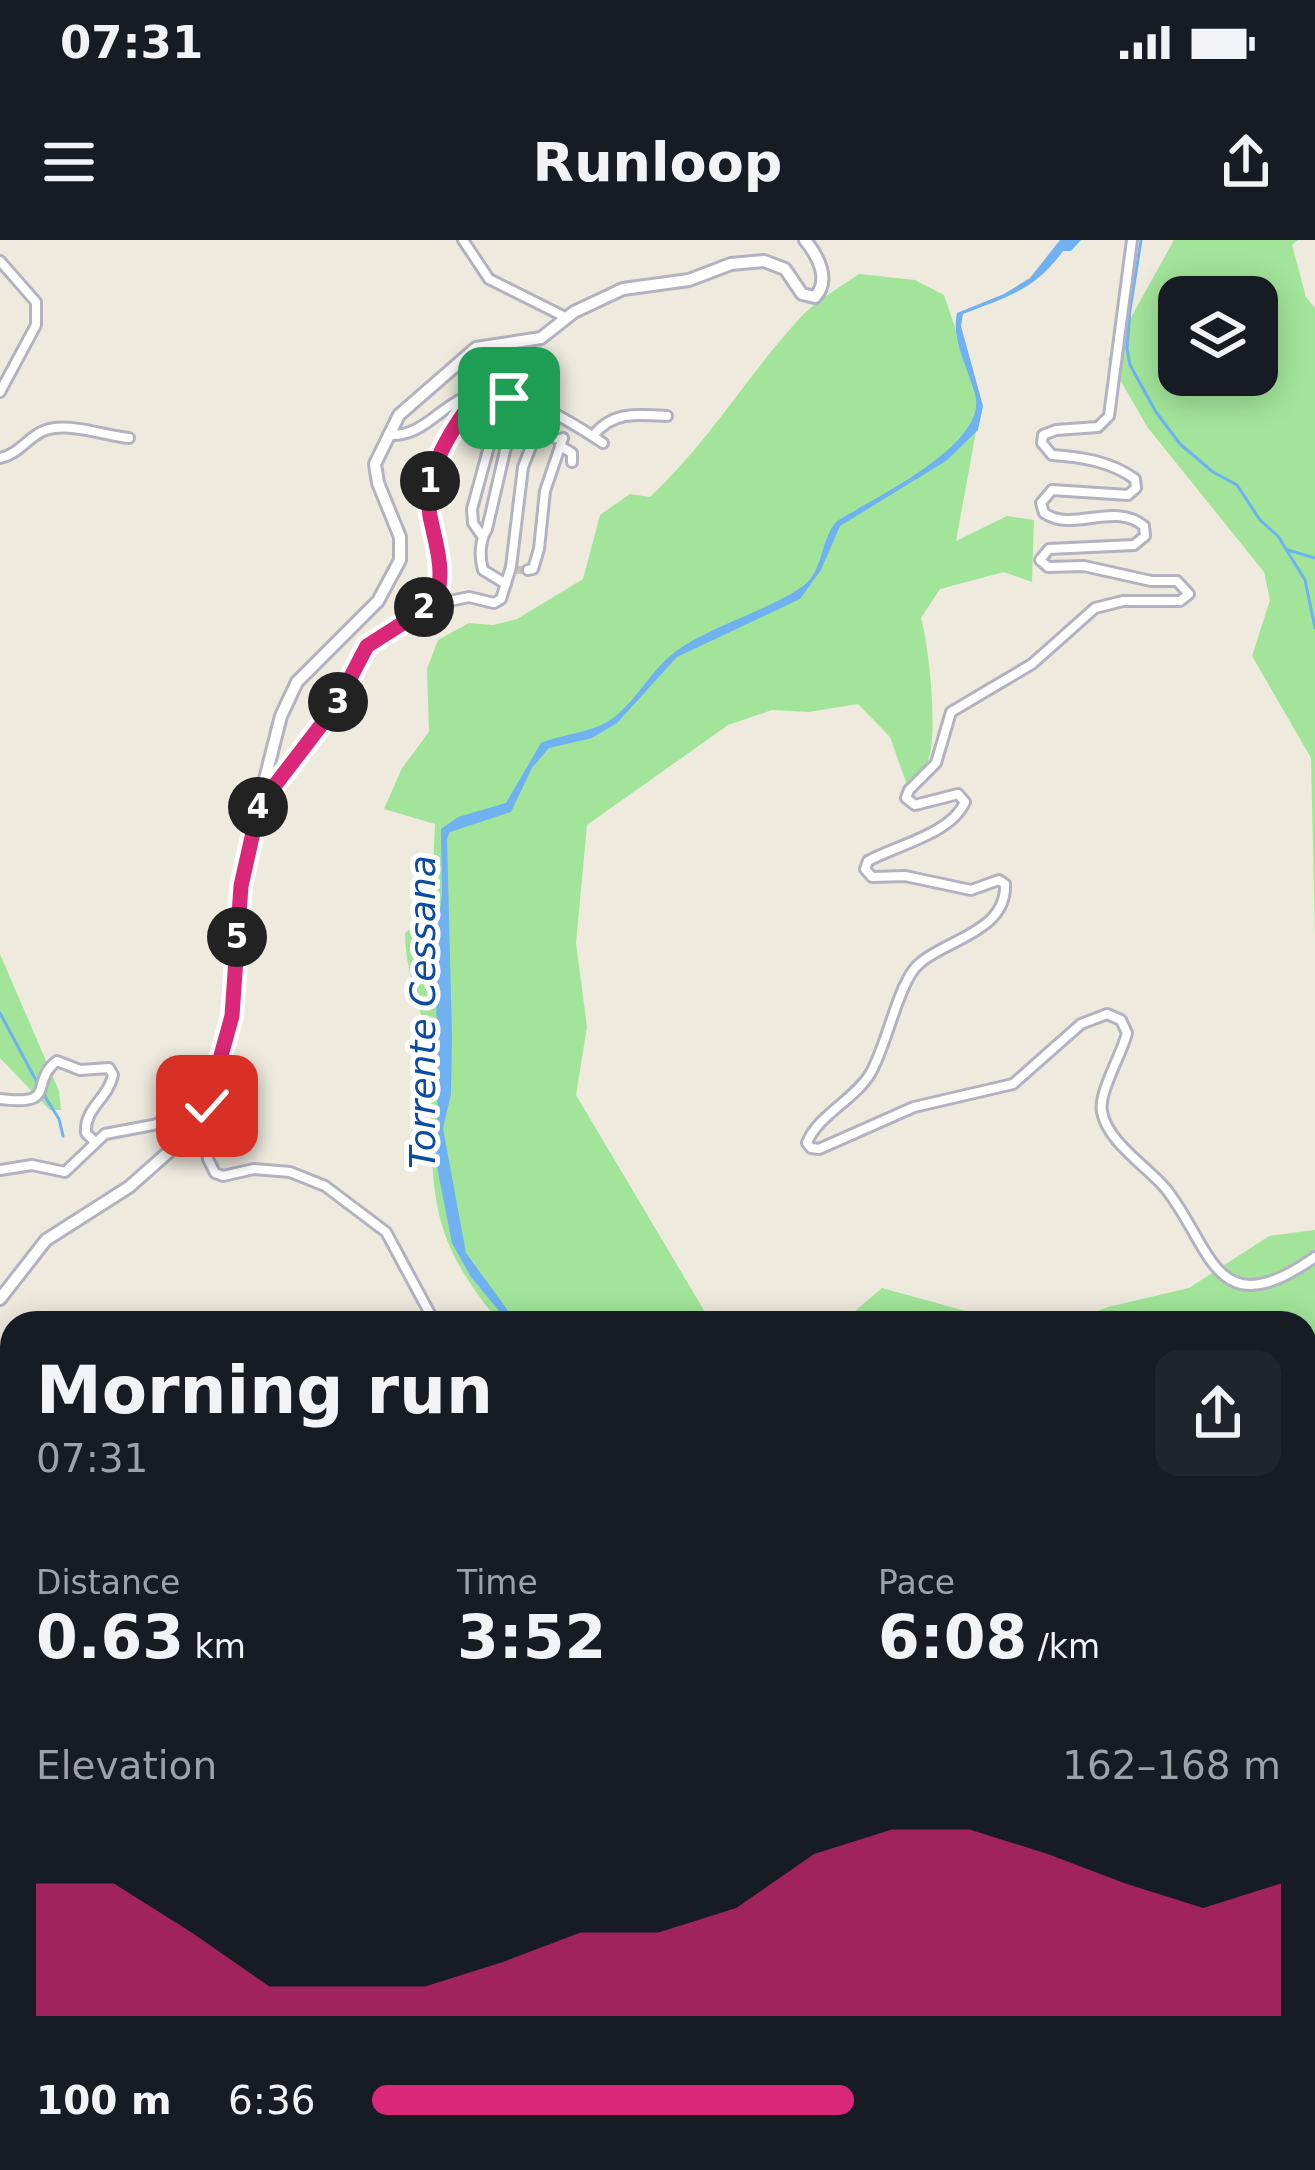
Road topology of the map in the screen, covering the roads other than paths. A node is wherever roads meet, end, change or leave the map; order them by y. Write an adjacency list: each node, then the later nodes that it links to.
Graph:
1 (463, 240): 5 (street)
2 (805, 240): 5 (street)
3 (1132, 240): 29 (street)
4 (0, 262): 6 (street)
5 (565, 317): 11 (street)
6 (0, 392)
7 (477, 395): 11 (street); 12 (street); 23 (street)
8 (667, 416): 12 (street)
9 (506, 424): 10 (street); 17 (street); 20 (street)
10 (537, 431): 14 (street); 19 (street)
11 (387, 434): 24 (street)
12 (593, 436): 15 (street)
13 (129, 438): 16 (street)
14 (562, 441): 18 (street); 21 (street)
15 (603, 443)
16 (0, 458)
17 (503, 458): 19 (street); 20 (street)
18 (572, 462)
19 (523, 467): 22 (street)
20 (482, 536): 22 (street)
21 (528, 571)
22 (506, 584): 23 (street)
23 (414, 616): 24 (street)
24 (259, 806): 26 (street)
25 (0, 1099): 27 (street)
26 (205, 1110): 27 (street); 30 (street); 31 (street)
27 (94, 1141): 28 (street)
28 (0, 1170)
29 (1315, 1257)
30 (0, 1299)
31 (429, 1311)

